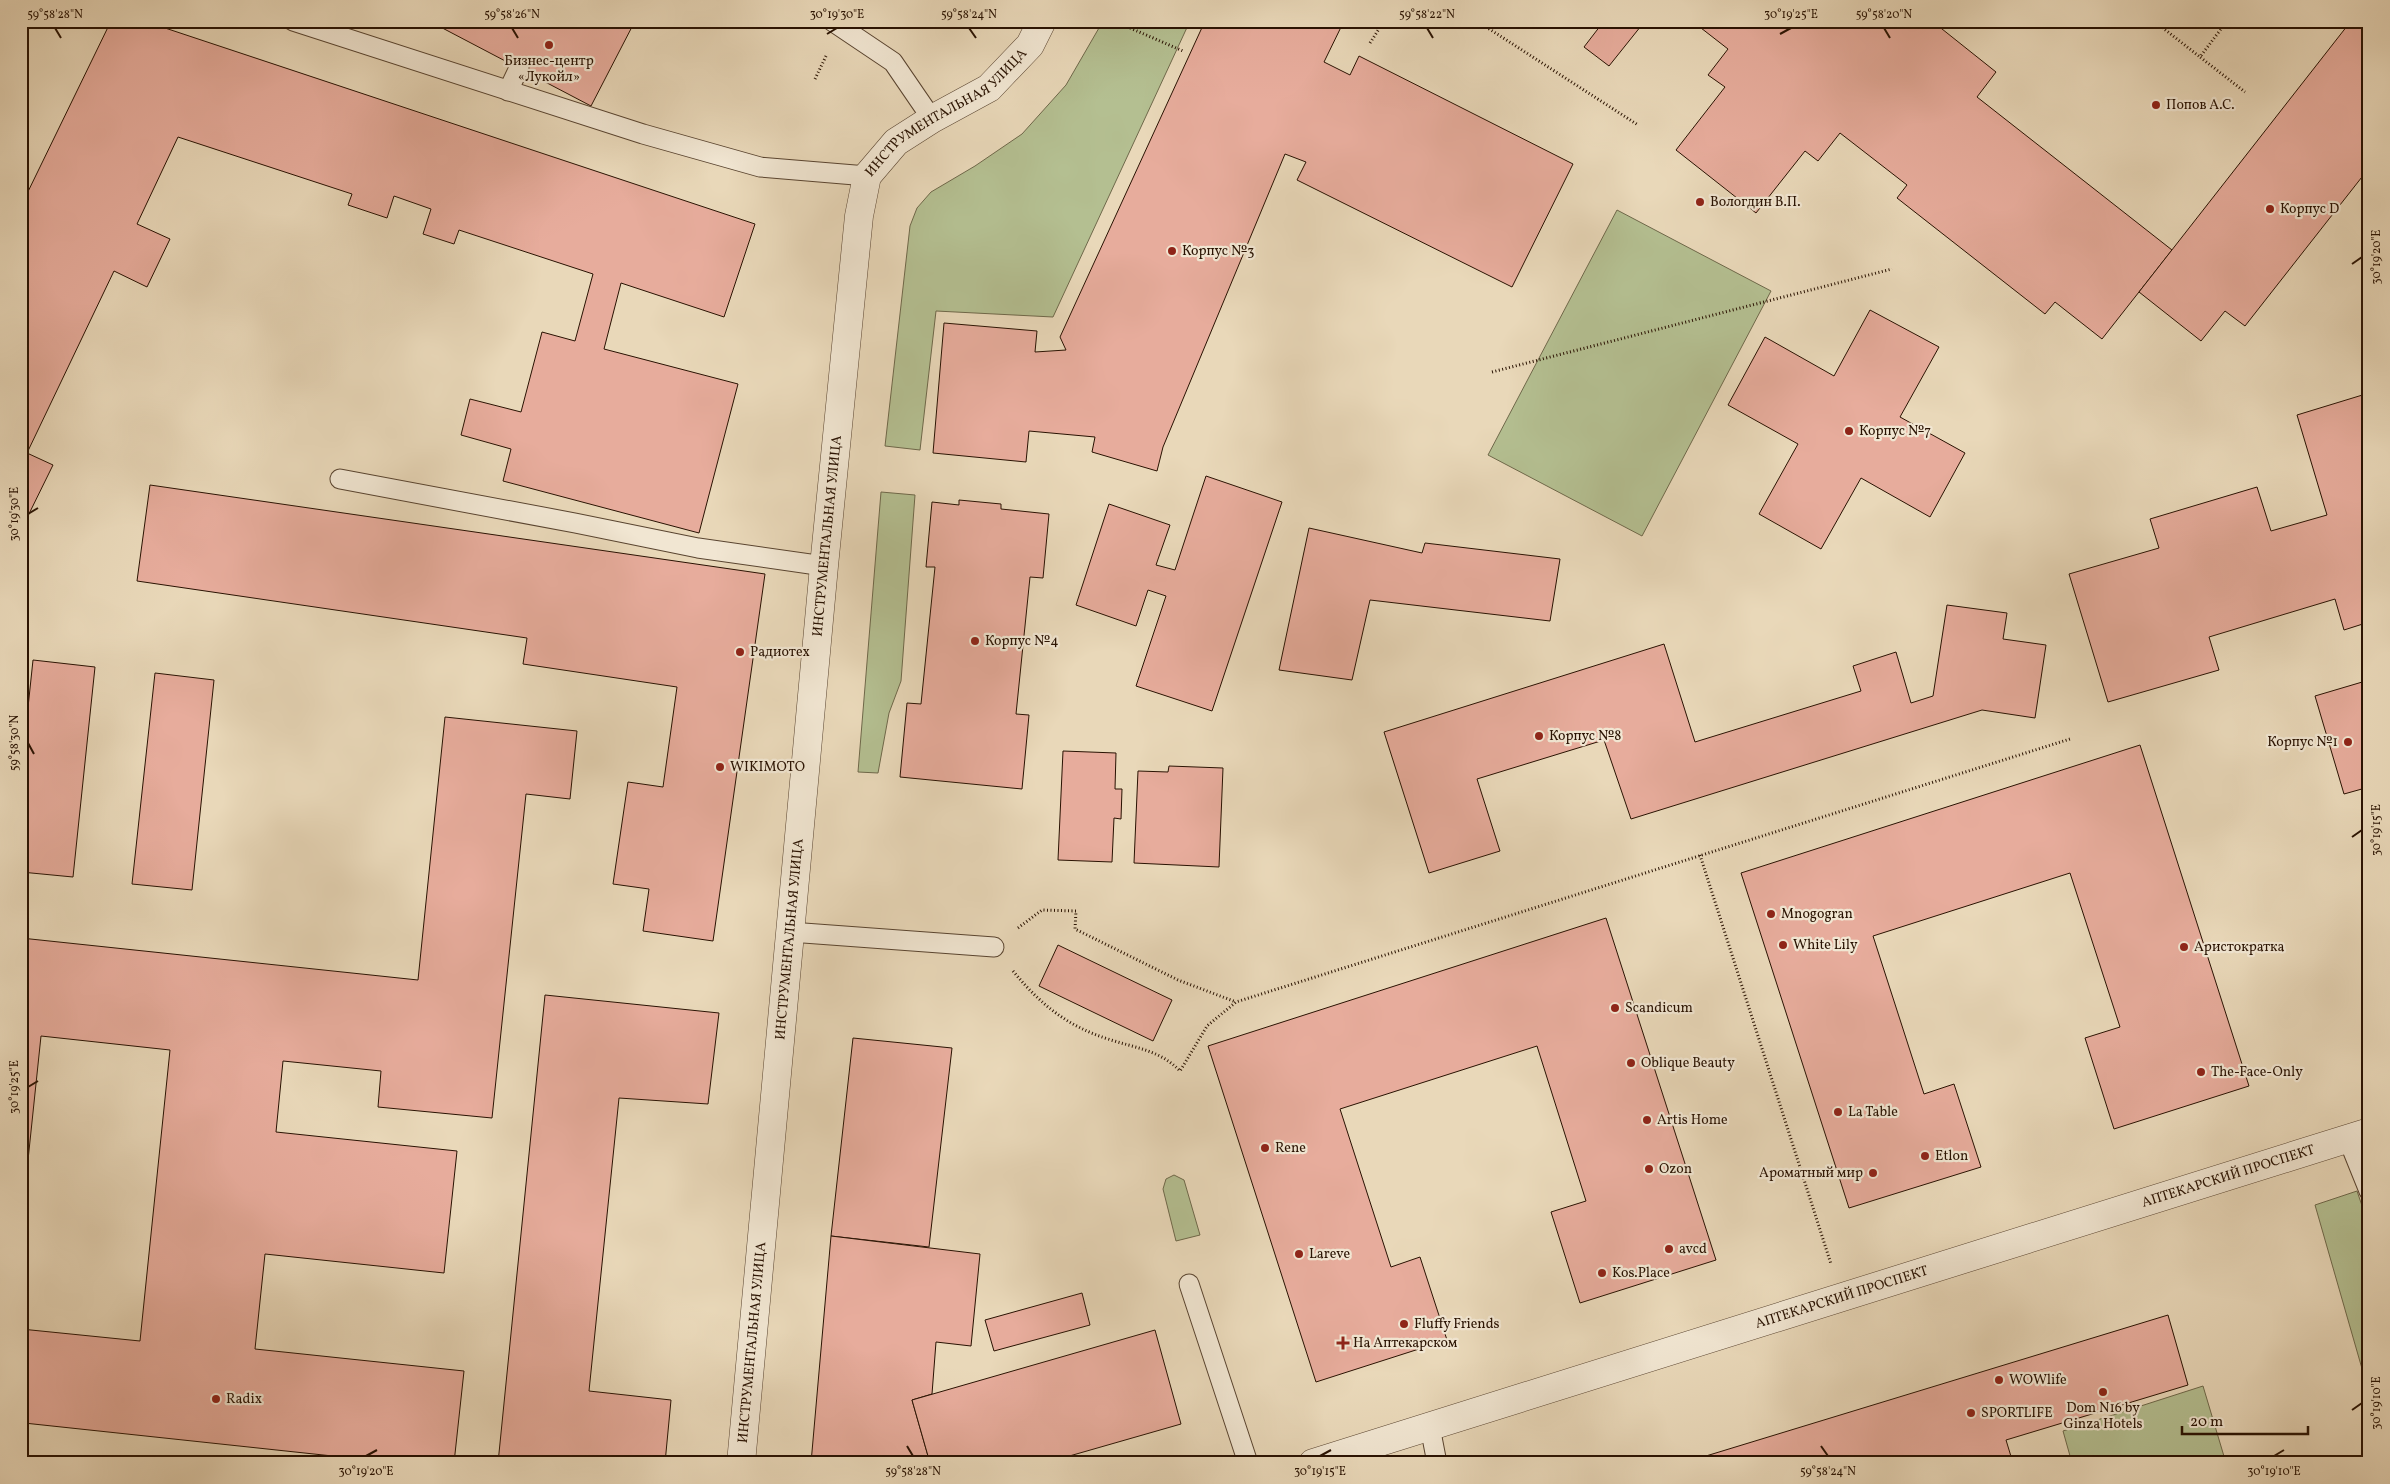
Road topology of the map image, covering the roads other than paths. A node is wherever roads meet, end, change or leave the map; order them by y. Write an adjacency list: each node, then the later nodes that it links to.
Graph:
1 (293, 21): 5 (lane)
2 (832, 21): 6 (lane)
3 (1042, 21): 6 (street, ИНСТРУМЕНТАЛЬНАЯ УЛИЦА)
4 (519, 68): 5 (lane)
5 (508, 91): 7 (lane)
6 (932, 119): 7 (street, ИНСТРУМЕНТАЛЬНАЯ УЛИЦА)
7 (867, 176): 9 (street, ИНСТРУМЕНТАЛЬНАЯ УЛИЦА)
8 (340, 480): 9 (lane)
9 (824, 566): 10 (street, ИНСТРУМЕНТАЛЬНАЯ УЛИЦА)
10 (790, 932): 11 (lane); 16 (street, ИНСТРУМЕНТАЛЬНАЯ УЛИЦА)
11 (994, 946)
12 (2359, 1135): 13 (lane); 15 (street, АПТЕКАРСКИЙ ПРОСПЕКТ)
13 (2369, 1191)
14 (1189, 1284): 17 (lane)
15 (1430, 1426): 18 (street, АПТЕКАРСКИЙ ПРОСПЕКТ); 19 (lane)
16 (741, 1463)
17 (1248, 1463)
18 (1313, 1463)
19 (1437, 1463)

